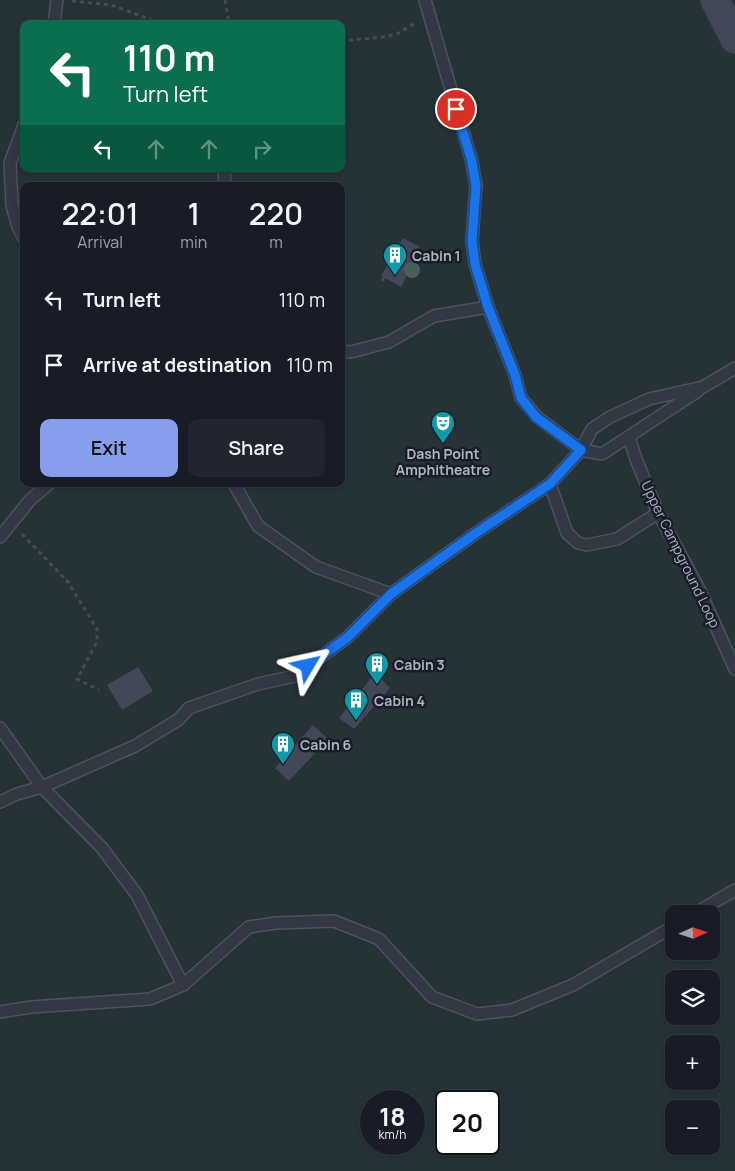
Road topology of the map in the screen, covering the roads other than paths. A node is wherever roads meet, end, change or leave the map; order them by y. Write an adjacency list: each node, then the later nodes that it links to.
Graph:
1 (58, 0): 4 (lane)
2 (425, 0): 8 (lane)
3 (715, 0): 5 (main road)
4 (55, 20)
5 (735, 39)
6 (20, 136): 7 (lane)
7 (20, 231)
8 (488, 307): 9 (lane); 13 (lane)
9 (345, 351)
10 (735, 368): 11 (lane)
11 (703, 387): 12 (lane); 13 (lane)
12 (629, 437): 13 (lane); 17 (lane, Upper Campground Loop)
13 (581, 450): 14 (lane)
14 (550, 484): 17 (lane); 19 (lane)
15 (45, 487): 18 (lane)
16 (236, 487): 19 (lane)
17 (658, 513): 20 (lane, Upper Campground Loop)
18 (0, 537)
19 (391, 594): 22 (lane)
20 (735, 670)
21 (0, 728): 22 (lane)
22 (42, 788): 23 (lane); 27 (lane)
23 (0, 802)
24 (735, 890): 25 (lane)
25 (709, 905)
26 (665, 931): 27 (lane)
27 (183, 984): 28 (lane)
28 (0, 1012)

